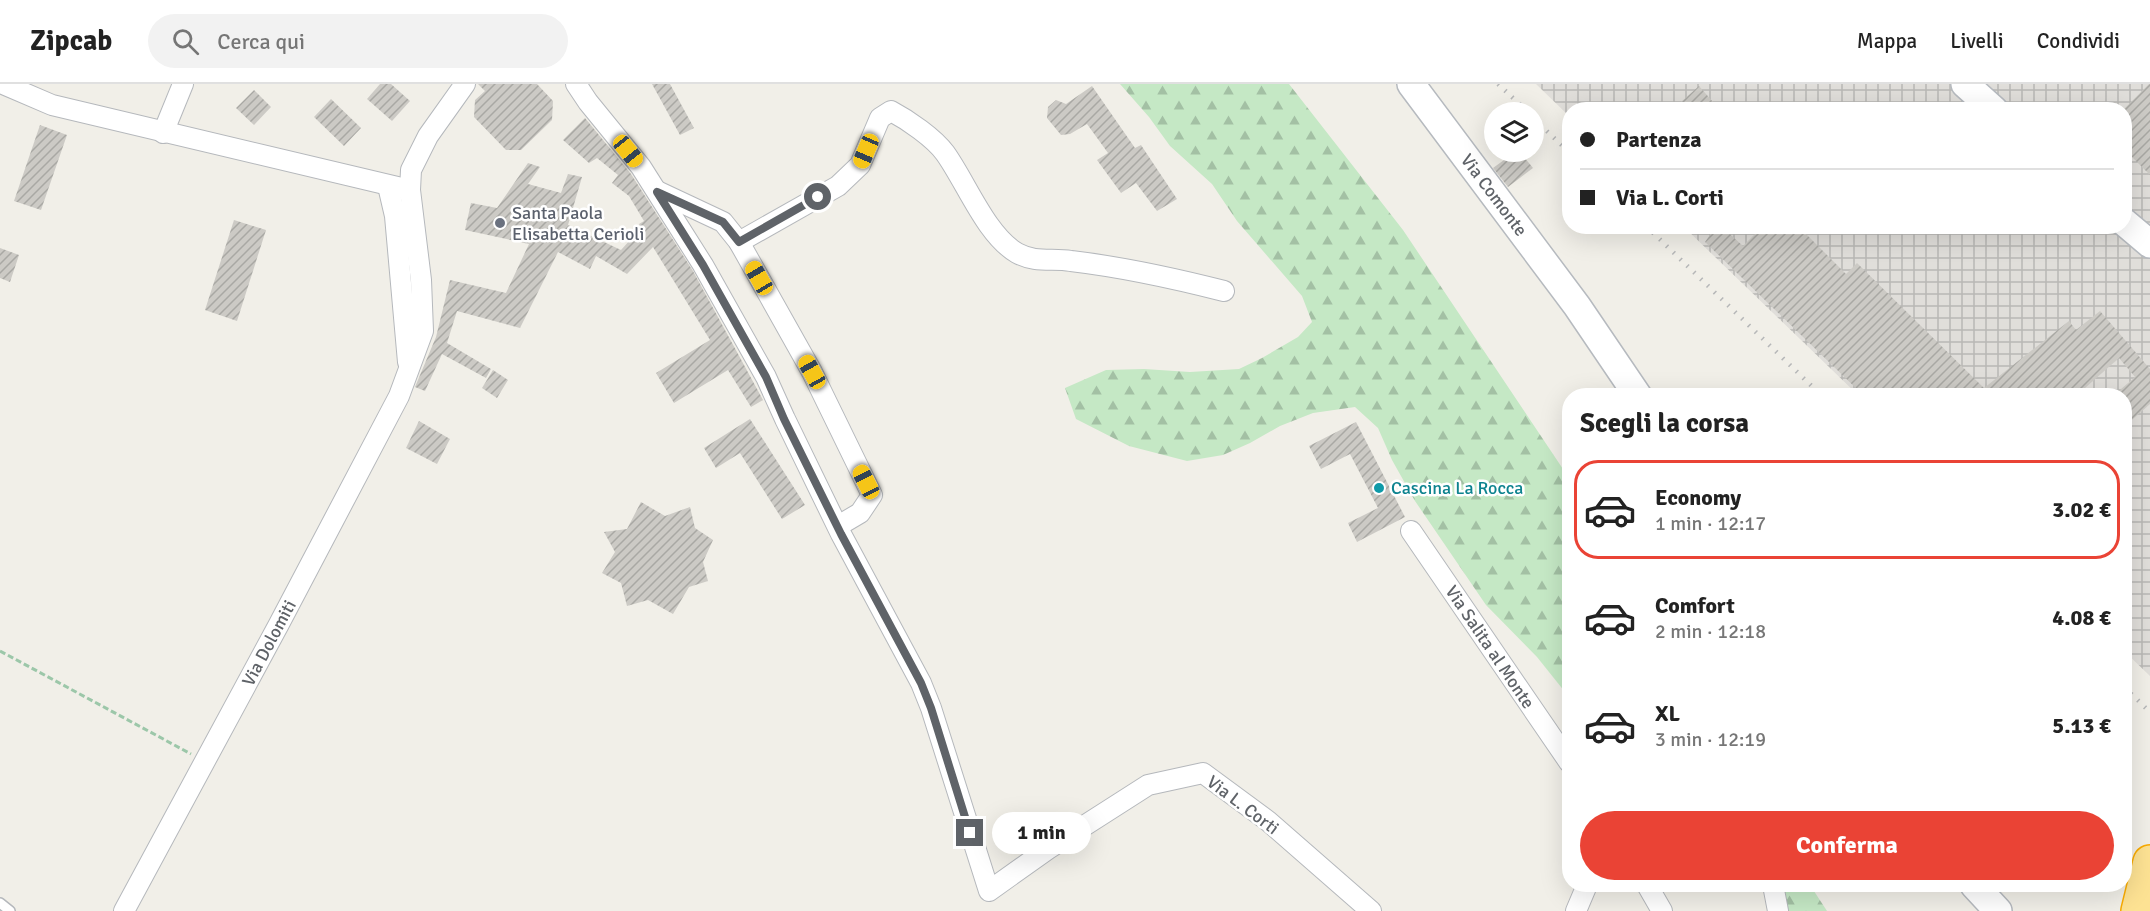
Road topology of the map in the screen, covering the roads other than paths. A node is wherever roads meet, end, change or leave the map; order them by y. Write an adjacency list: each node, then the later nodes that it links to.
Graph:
1 (183, 84): 8 (street)
2 (465, 84): 10 (street, Via Dolomiti)
3 (576, 84): 11 (street, Via L. Corti)
4 (1411, 84): 17 (street, Via Comonte)
5 (1965, 84): 7 (street)
6 (13, 86): 8 (street)
7 (1986, 102)
8 (163, 133): 9 (street)
9 (388, 186): 10 (street); 16 (street)
10 (410, 190): 16 (street, Via Dolomiti)
11 (657, 192): 13 (street); 18 (street, Via L. Corti)
12 (2132, 229): 14 (street)
13 (739, 242): 15 (street); 18 (street)
14 (2150, 244)
15 (1224, 291)
16 (408, 372): 28 (street, Via Dolomiti)
17 (1633, 388)
18 (838, 526): 29 (street, Via L. Corti)
19 (1411, 531): 20 (street, Via Salita al Monte)
20 (1562, 752)
21 (2150, 862): 34 (highway)
22 (1584, 892): 30 (street)
23 (1651, 892): 31 (street)
24 (1774, 892): 32 (street)
25 (1980, 892): 33 (street)
26 (0, 903): 27 (lane)
27 (10, 911)
28 (124, 911)
29 (1371, 911)
30 (1576, 911)
31 (1662, 911)
32 (1778, 911)
33 (1998, 911)
34 (2138, 911)

